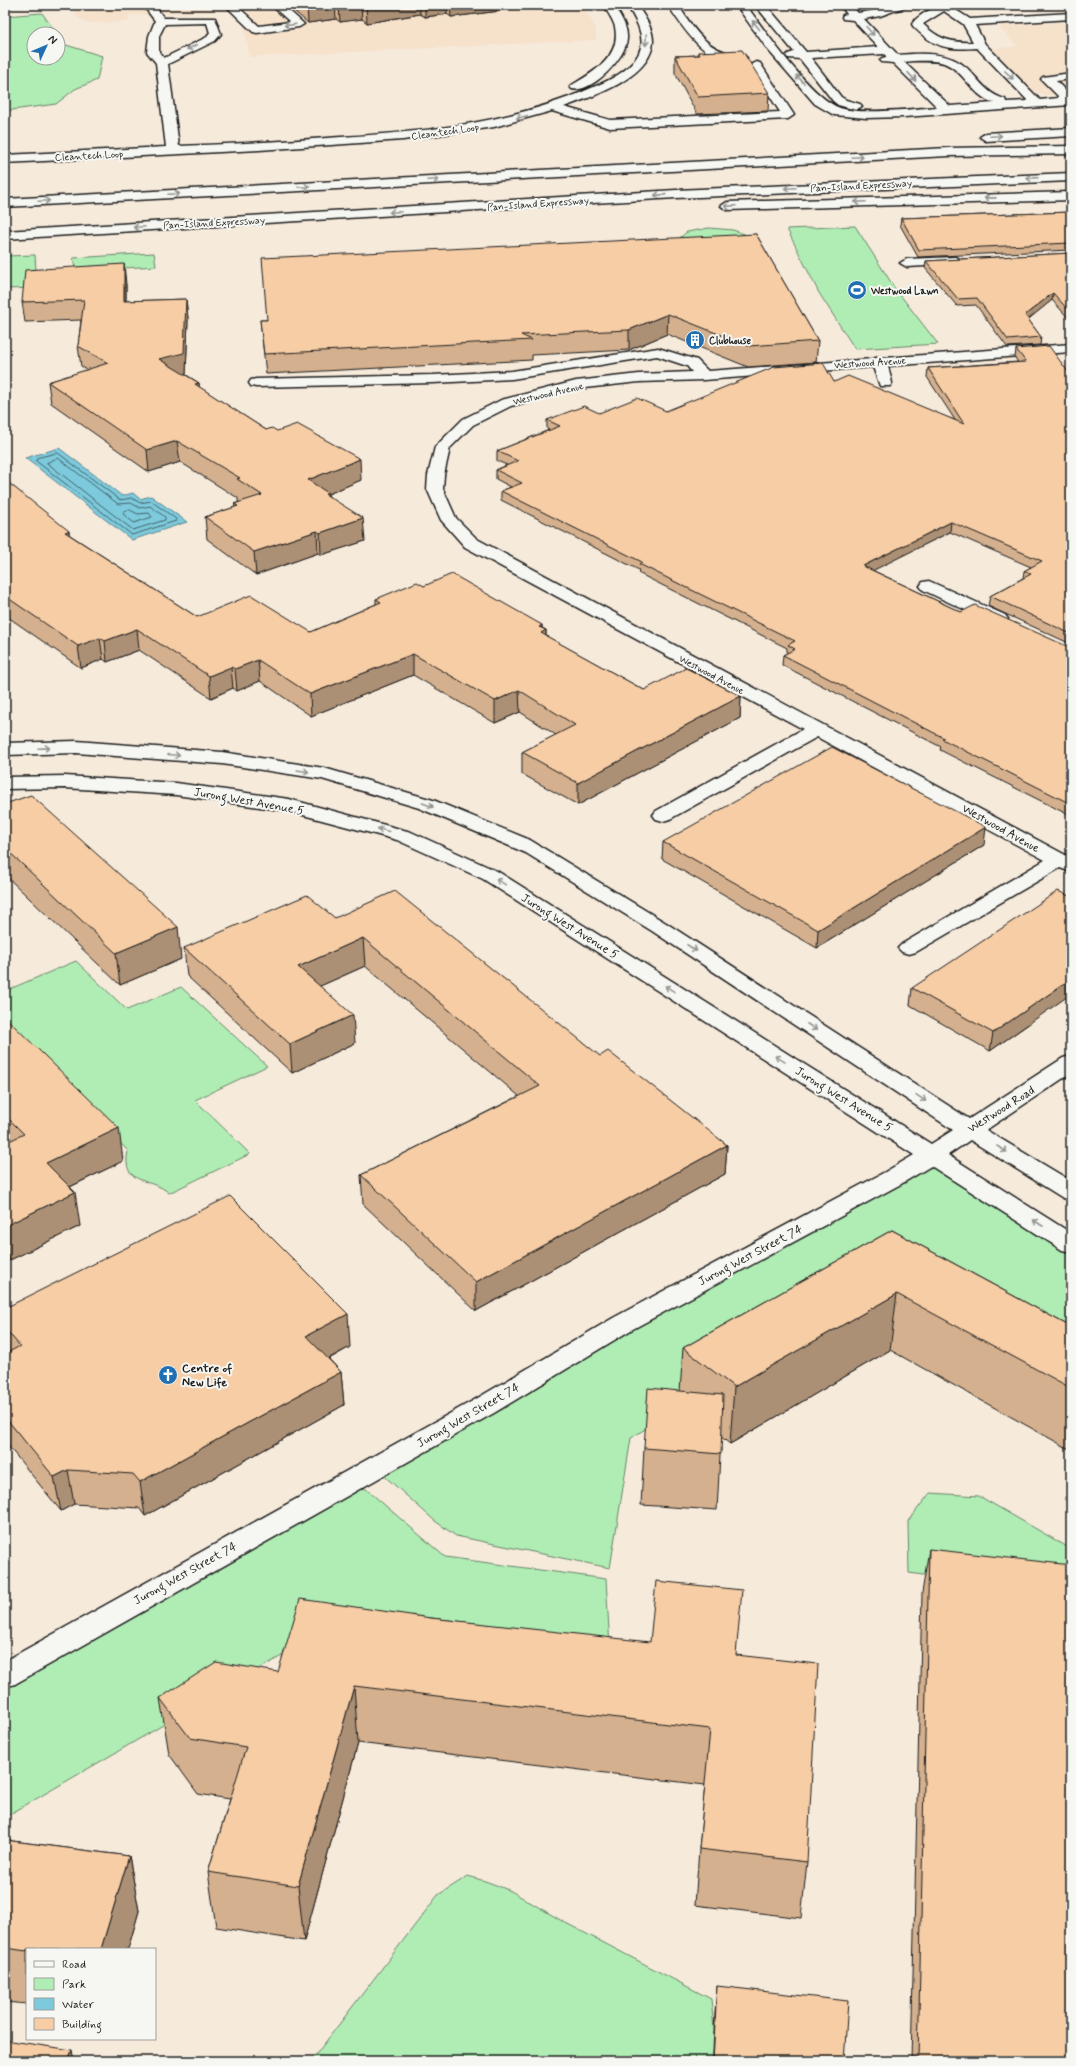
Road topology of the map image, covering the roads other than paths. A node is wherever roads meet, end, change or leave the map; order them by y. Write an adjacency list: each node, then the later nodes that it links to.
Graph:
1 (148, 5): 17 (main road)
2 (230, 5): 18 (main road)
3 (276, 5): 18 (main road, one-way to 18)
4 (609, 5): 43 (main road, Cleantech Loop)
5 (632, 5): 39 (main road, Cleantech Loop, one-way to 39)
6 (673, 5): 28 (main road)
7 (741, 5): 28 (main road, one-way to 7)
8 (760, 5): 20 (main road)
9 (833, 5): 15 (main road)
10 (845, 5): 13 (main road)
11 (901, 5): 13 (main road)
12 (944, 6): 19 (main road); 26 (main road)
13 (857, 16): 15 (main road); 29 (main road, one-way to 29)
14 (1071, 16): 19 (main road)
15 (844, 17): 29 (main road)
16 (1071, 19): 19 (main road)
17 (161, 20): 21 (main road); 30 (main road)
18 (249, 23): 21 (main road)
19 (970, 25): 26 (main road)
20 (777, 26): 23 (main road); 27 (main road)
21 (214, 28): 30 (main road, one-way to 30)
22 (705, 31): 28 (main road)
23 (801, 37)
24 (821, 44): 25 (main road)
25 (852, 48): 27 (main road); 29 (main road)
26 (974, 48): 37 (main road)
27 (801, 53): 28 (main road); 29 (main road); 35 (main road)
28 (777, 54): 35 (main road, one-way to 28)
29 (885, 54): 34 (main road); 35 (main road); 36 (main road); 38 (main road, one-way to 38)
30 (162, 63): 43 (main road)
31 (756, 65): 39 (main road)
32 (1071, 76): 33 (main road)
33 (1068, 100): 37 (main road)
34 (1001, 101): 36 (main road); 37 (main road)
35 (918, 102): 38 (main road)
36 (978, 102): 38 (main road)
37 (1028, 102): 38 (main road)
38 (944, 107)
39 (554, 108): 43 (main road, Cleantech Loop, one-way to 43)
40 (1071, 132): 41 (main road, one-way to 40)
41 (971, 138)
42 (932, 141): 47 (main road)
43 (173, 147): 45 (main road, Cleantech Loop); 46 (main road, Cleantech Loop)
44 (1071, 150): 47 (main road, one-way to 44)
45 (5, 153)
46 (5, 159)
47 (679, 167): 50 (main road, one-way to 47)
48 (1071, 177): 53 (main road, Pan-Island Expressway, one-way to 53)
49 (1071, 196): 51 (main road, one-way to 51)
50 (5, 203)
51 (713, 207)
52 (660, 208): 53 (main road)
53 (434, 210): 54 (main road, Pan-Island Expressway, one-way to 54)
54 (5, 234)
55 (969, 260): 56 (main road)
56 (908, 263)
57 (1071, 348): 58 (main road, Westwood Avenue)
58 (879, 361): 59 (main road, Westwood Avenue); 61 (main road)
59 (704, 376): 60 (main road); 64 (main road, Westwood Avenue)
60 (256, 383)
61 (886, 383)
62 (929, 586): 63 (main road)
63 (1015, 627)
64 (816, 730): 67 (main road); 68 (main road, Westwood Avenue)
65 (5, 749): 71 (main road, one-way to 71)
66 (5, 783): 72 (main road, Jurong West Avenue 5, one-way to 66)
67 (664, 815)
68 (1065, 863): 69 (main road, Westwood Avenue)
69 (909, 948)
70 (1071, 1063): 71 (main road, Westwood Road)
71 (968, 1129): 72 (main road, Westwood Road); 73 (main road, one-way to 73)
72 (931, 1155): 74 (main road, Jurong West Avenue 5, one-way to 72); 75 (main road, Jurong West Street 74)
73 (1071, 1192)
74 (1071, 1244)
75 (5, 1675)

